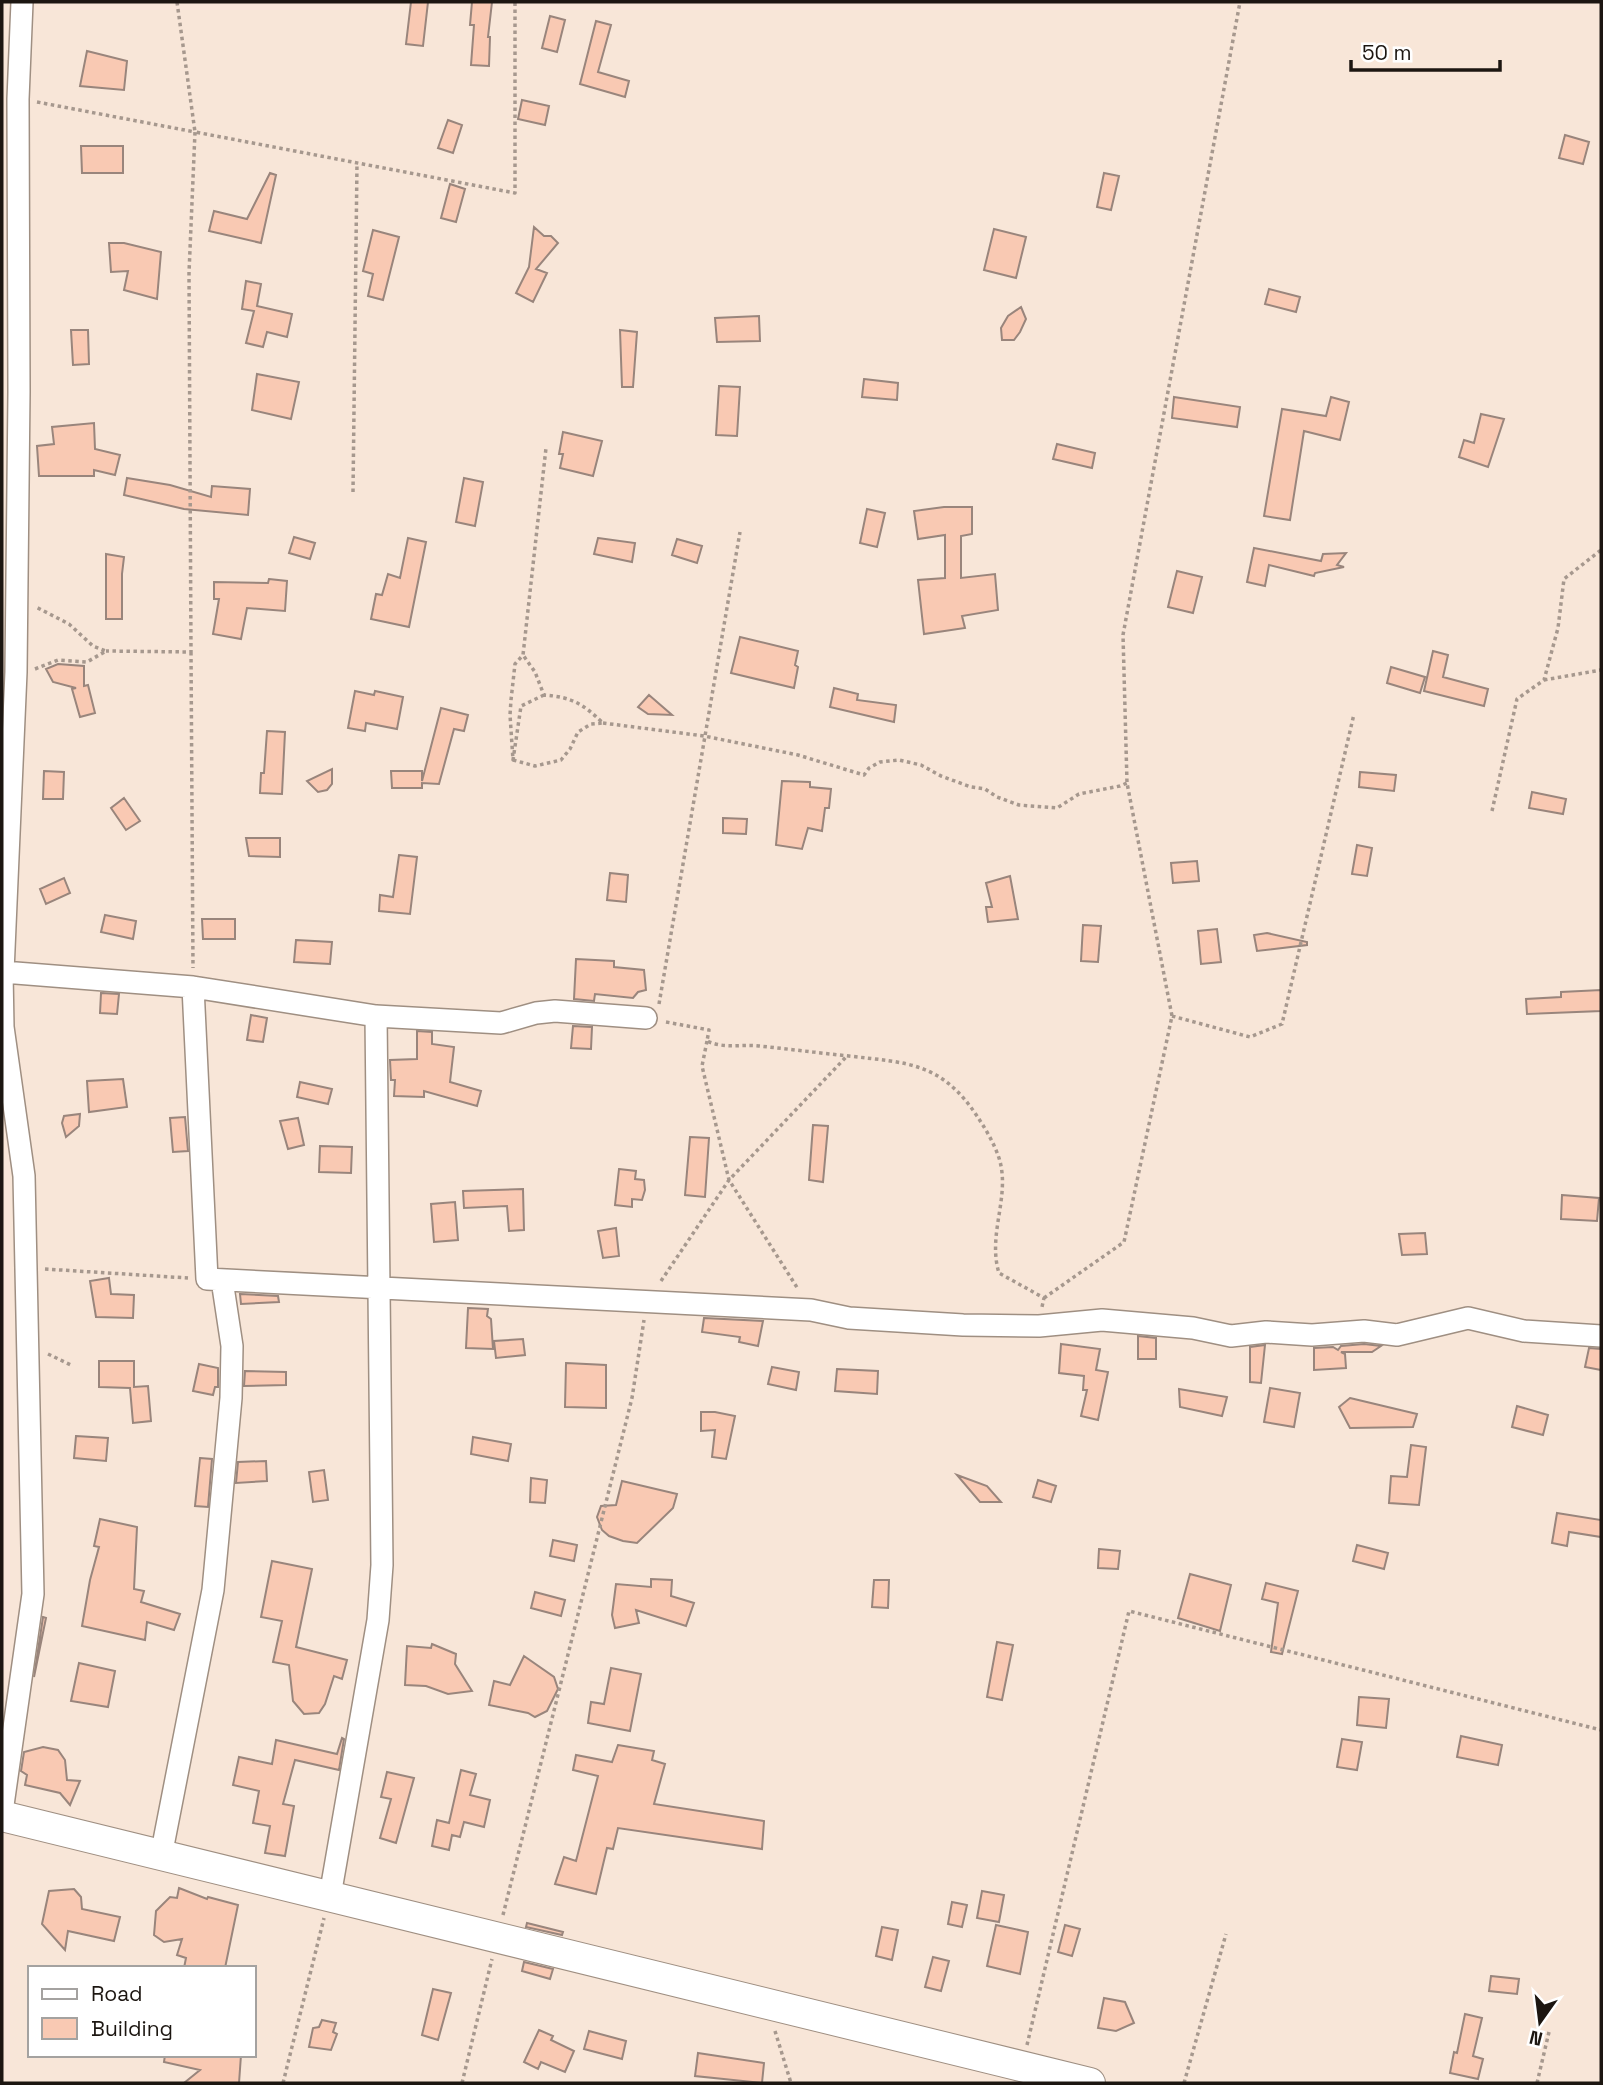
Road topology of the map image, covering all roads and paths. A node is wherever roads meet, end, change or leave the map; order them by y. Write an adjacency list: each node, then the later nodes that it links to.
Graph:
1 (22, 2): 5 (street)
2 (177, 2): 6 (path)
3 (514, 2): 7 (path)
4 (1240, 2): 25 (path)
5 (10, 97): 6 (path); 8 (street)
6 (195, 132): 7 (path); 15 (path)
7 (357, 163): 10 (path)
8 (10, 407): 13 (street)
9 (546, 448): 16 (path)
10 (353, 492)
11 (740, 532): 23 (path)
12 (1601, 550): 19 (path)
13 (17, 595): 14 (path); 17 (street)
14 (106, 652): 15 (path); 17 (path)
15 (191, 652): 28 (path)
16 (523, 655): 20 (path); 24 (path)
17 (16, 665): 27 (street)
18 (1601, 670): 19 (path)
19 (1544, 680): 26 (path)
20 (544, 695): 22 (path); 24 (path)
21 (1354, 714): 30 (path)
22 (603, 723): 23 (path); 24 (path)
23 (704, 736): 25 (path); 31 (path)
24 (513, 760)
25 (1127, 783): 30 (path)
26 (1492, 811)
27 (2, 972): 28 (street); 35 (street)
28 (193, 987): 29 (street); 36 (street)
29 (376, 1016): 31 (street); 37 (street)
30 (1172, 1016): 38 (path)
31 (651, 1019): 32 (path)
32 (707, 1041): 33 (path); 34 (path)
33 (847, 1056): 34 (path); 38 (path)
34 (729, 1180): 39 (path); 40 (path)
35 (27, 1268): 36 (path); 44 (street)
36 (215, 1280): 37 (street); 45 (street)
37 (380, 1288): 39 (street); 46 (street)
38 (1044, 1298): 41 (path)
39 (647, 1302): 40 (street); 48 (path)
40 (811, 1310): 41 (street)
41 (1038, 1326): 42 (street)
42 (1601, 1336)
43 (1601, 1730): 51 (path)
44 (2, 1814): 45 (street)
45 (162, 1857): 46 (street)
46 (330, 1896): 48 (street); 52 (path)
47 (1226, 1934): 56 (path)
48 (498, 1937): 49 (street); 53 (path)
49 (766, 2002): 51 (street); 54 (path)
50 (1549, 2032): 57 (path)
51 (1022, 2066): 55 (street)
52 (283, 2083)
53 (462, 2083)
54 (791, 2083)
55 (1090, 2083)
56 (1184, 2083)
57 (1537, 2083)

